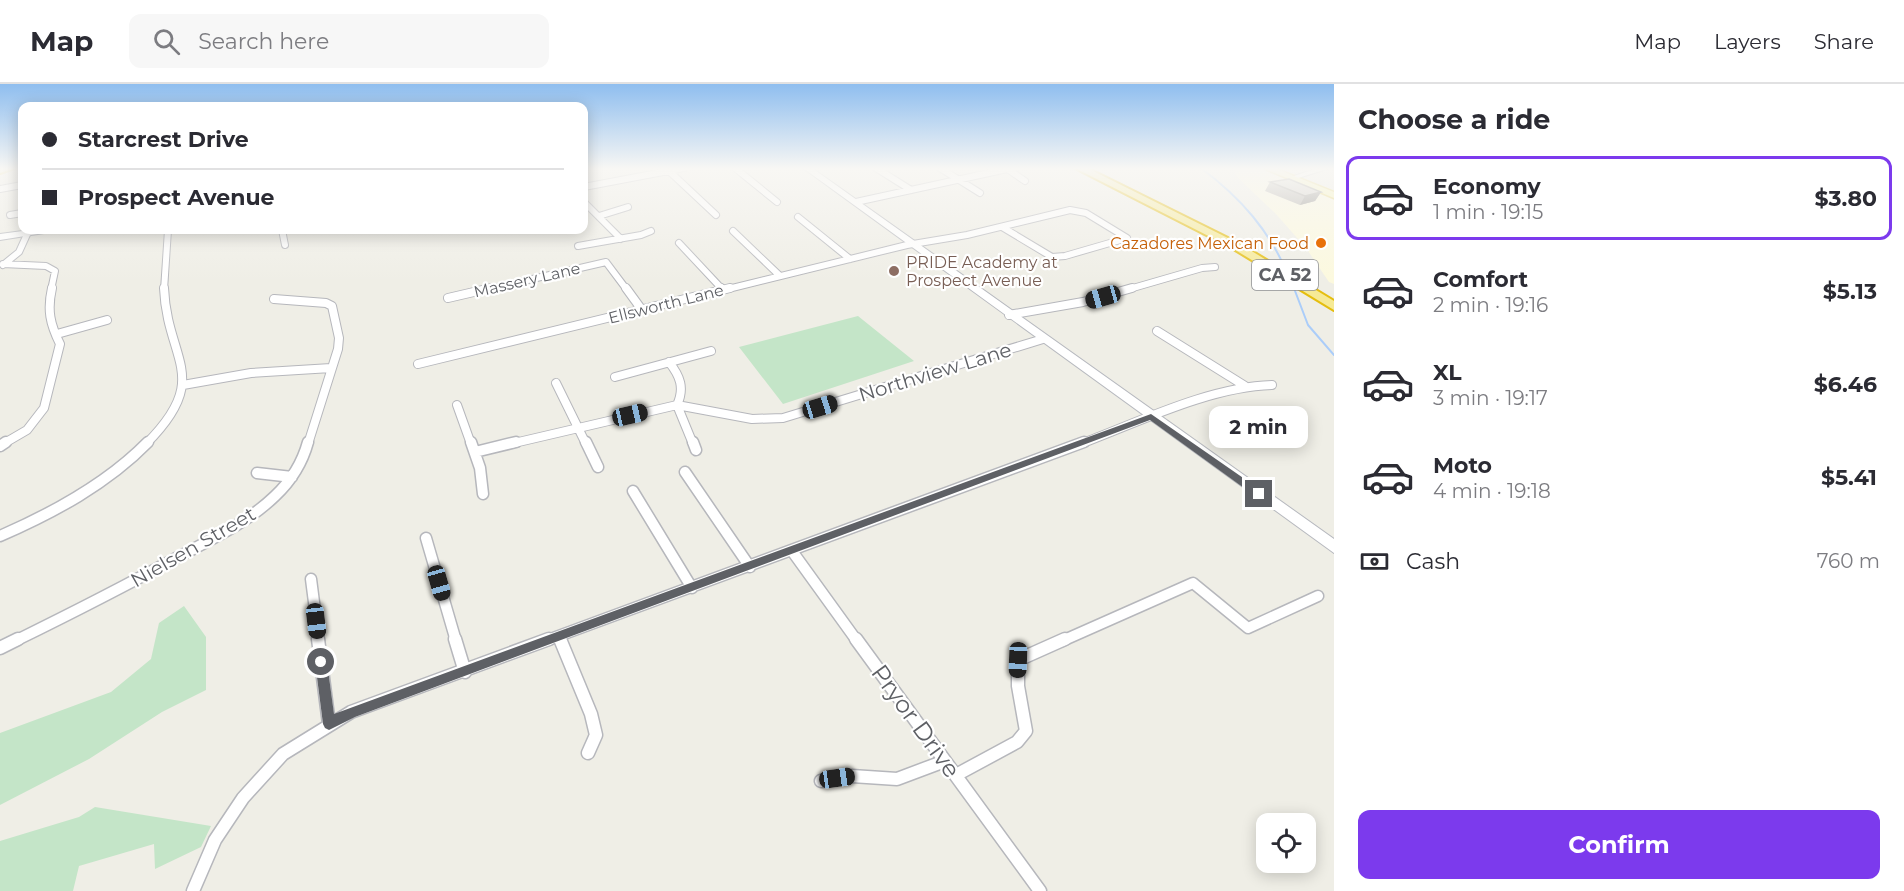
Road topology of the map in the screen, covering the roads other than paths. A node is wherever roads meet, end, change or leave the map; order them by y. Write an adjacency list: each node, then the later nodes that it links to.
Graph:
1 (588, 206): 9 (street)
2 (707, 206): 7 (street)
3 (862, 206): 22 (main road)
4 (1163, 206): 20 (highway, CA 52)
5 (628, 207): 9 (street)
6 (18, 214): 8 (street)
7 (717, 215)
8 (5, 216)
9 (599, 216): 19 (street)
10 (798, 217): 25 (street)
11 (1002, 227): 11 (street, Ellsworth Lane); 22 (street, Ellsworth Lane)
12 (651, 231): 19 (street)
13 (733, 231): 28 (street)
14 (18, 233): 18 (main road)
15 (27, 234): 26 (street)
16 (168, 234): 46 (street)
17 (283, 234): 23 (street)
18 (0, 237)
19 (621, 239): 24 (street)
20 (1234, 241): 30 (highway, CA 52); 33 (highway, CA 52)
21 (679, 243): 29 (street)
22 (914, 244): 25 (street, Ellsworth Lane); 35 (main road)
23 (285, 245)
24 (578, 246)
25 (850, 259): 28 (street, Ellsworth Lane)
26 (1, 265): 38 (street)
27 (1215, 267): 35 (street)
28 (780, 276): 29 (street, Ellsworth Lane)
29 (723, 290): 34 (street, Ellsworth Lane)
30 (1334, 295)
31 (448, 298): 34 (street, Massery Lane)
32 (274, 299): 43 (street, Nielsen Street)
33 (1334, 306)
34 (642, 310): 42 (street, Ellsworth Lane)
35 (1009, 315): 39 (main road)
36 (108, 320): 38 (street)
37 (1157, 331): 48 (street)
38 (57, 334): 53 (street)
39 (1043, 339): 50 (street, Northview Lane); 51 (main road)
40 (711, 351): 41 (street)
41 (669, 362): 44 (street); 50 (street)
42 (418, 364)
43 (331, 368): 46 (street); 59 (street, Nielsen Street)
44 (615, 377)
45 (556, 383): 52 (street)
46 (183, 385): 62 (street)
47 (1272, 385): 48 (street)
48 (1245, 386): 51 (street)
49 (457, 405): 55 (street)
50 (677, 405): 52 (street, Northview Lane); 54 (street)
51 (1151, 417): 64 (main road); 65 (street)
52 (579, 426): 55 (street, Northview Lane); 56 (street)
53 (0, 446)
54 (696, 450)
55 (475, 452): 61 (street)
56 (598, 467)
57 (685, 472): 66 (street)
58 (257, 473): 59 (street)
59 (292, 477): 71 (street, Nielsen Street)
60 (633, 490): 68 (street)
61 (483, 494)
62 (0, 536)
63 (426, 538): 72 (street)
64 (1334, 547)
65 (792, 551): 66 (street); 75 (street, Pryor Drive)
66 (750, 567): 68 (street)
67 (311, 579): 73 (street)
68 (692, 588): 70 (street)
69 (1318, 596): 76 (street)
70 (559, 637): 72 (street); 74 (street)
71 (0, 648)
72 (465, 672): 73 (street)
73 (329, 724): 78 (street)
74 (588, 753)
75 (945, 760): 76 (street, Pryor Drive); 77 (street)
76 (956, 775): 79 (street, Pryor Drive)
77 (821, 781)
78 (193, 891)
79 (1040, 891)

